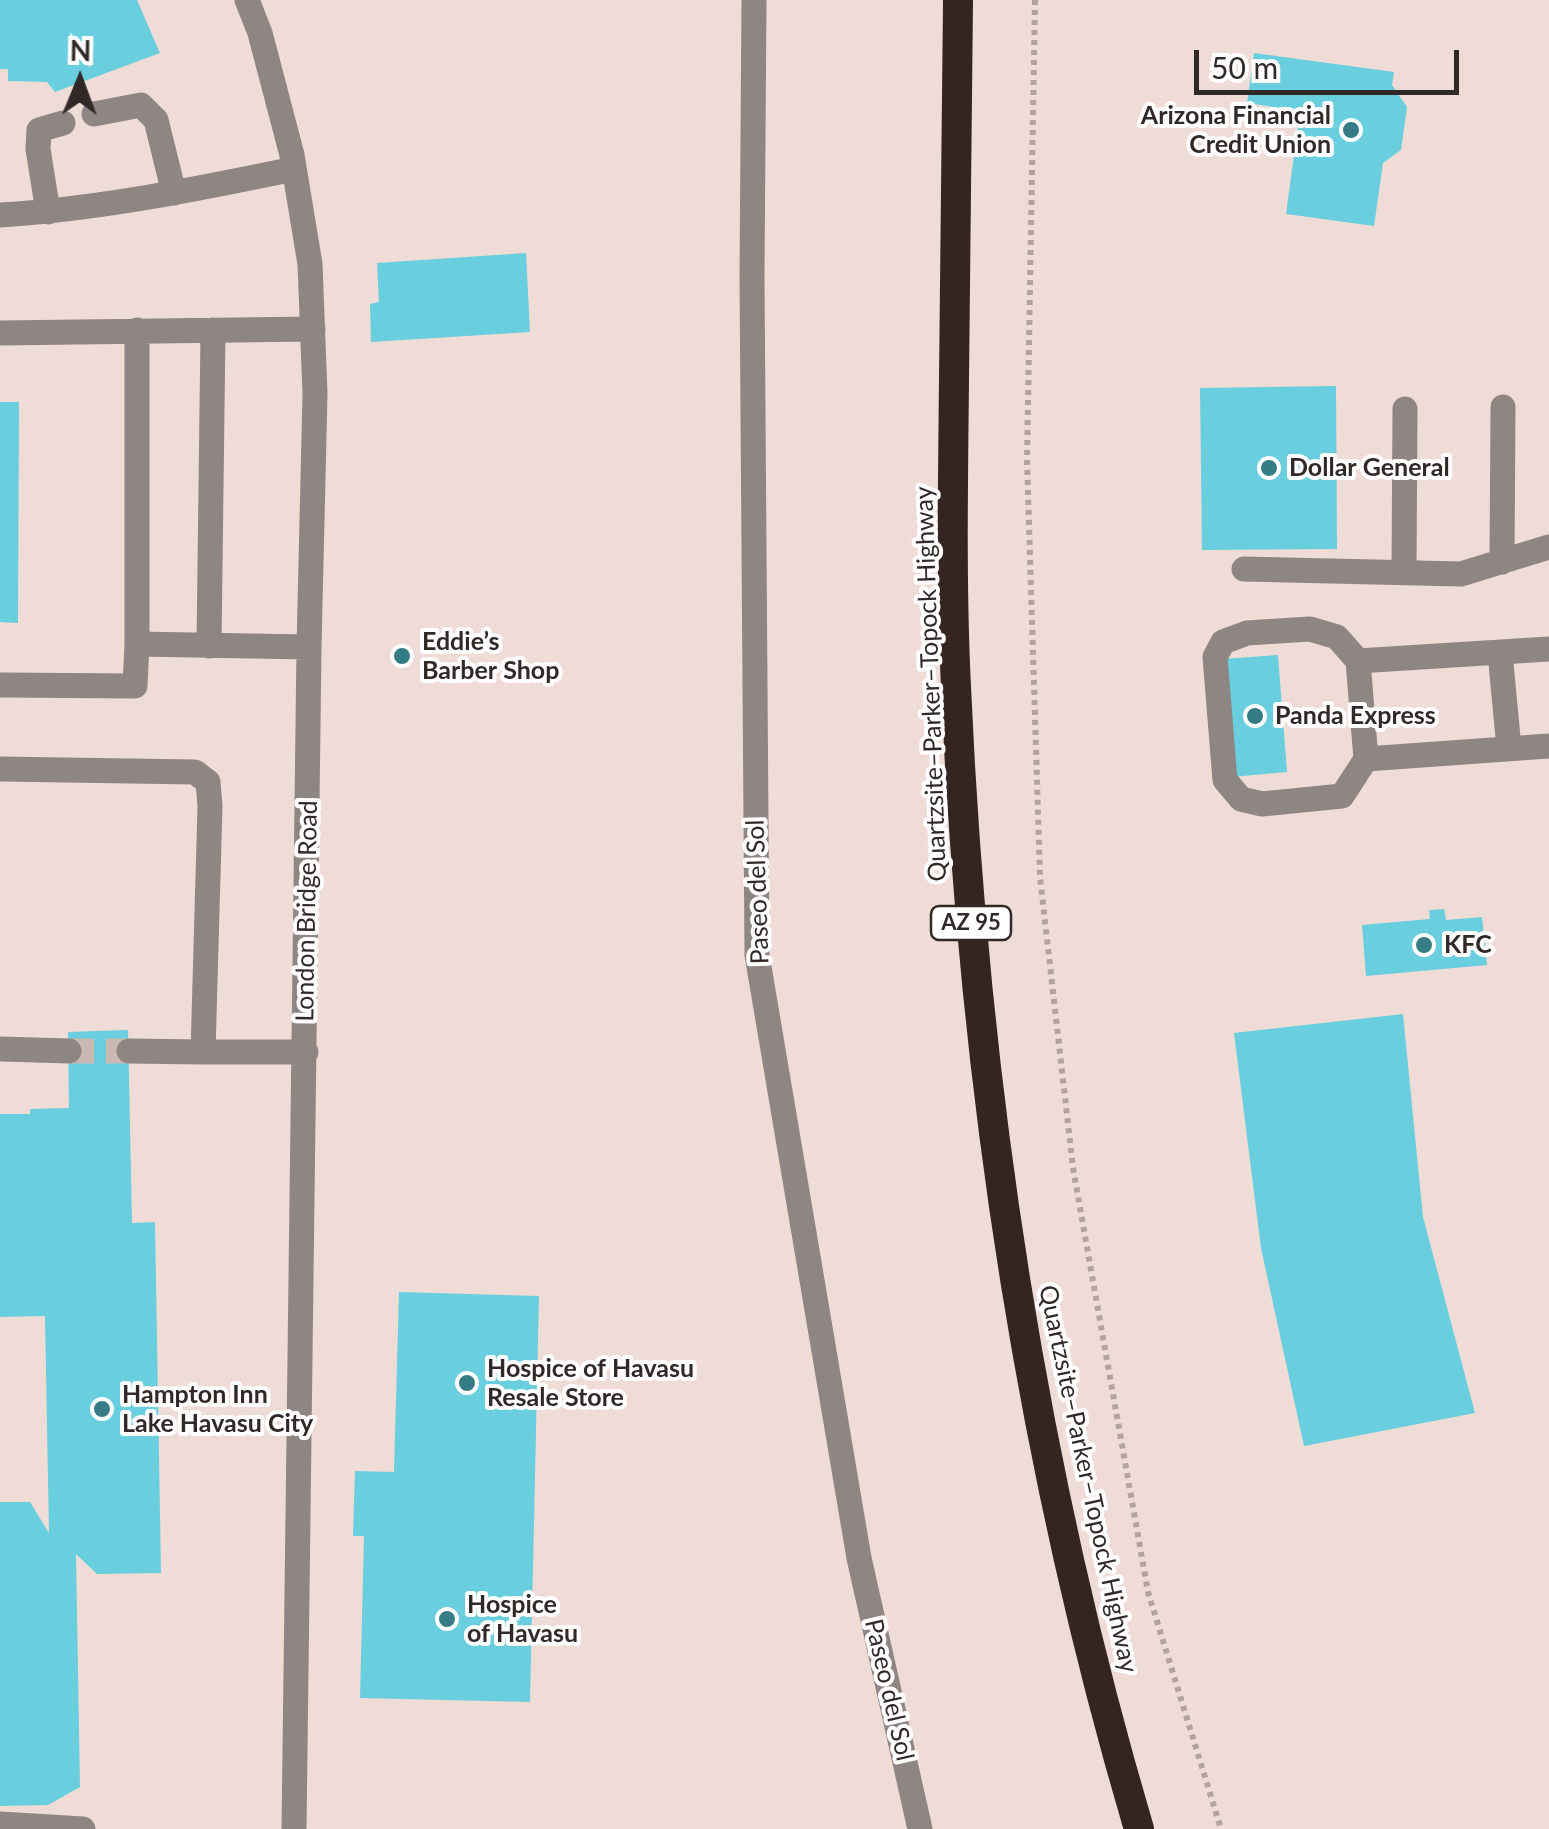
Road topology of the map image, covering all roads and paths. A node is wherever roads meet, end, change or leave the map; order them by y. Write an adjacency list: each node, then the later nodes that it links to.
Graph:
1 (248, 0): 7 (street, London Bridge Road)
2 (754, 0): 40 (street, Paseo del Sol)
3 (958, 0): 41 (highway, Quartzsite–Parker–Topock Highway / AZ 95)
4 (1035, 0): 42 (path)
5 (94, 114): 8 (street)
6 (63, 122): 9 (street)
7 (294, 170): 8 (street); 11 (street, London Bridge Road)
8 (174, 193): 9 (street)
9 (48, 212): 10 (street)
10 (0, 215)
11 (312, 328): 13 (street); 23 (street, London Bridge Road)
12 (137, 330): 13 (street); 14 (street); 21 (street)
13 (214, 330): 22 (street)
14 (0, 333)
15 (1503, 407): 18 (street)
16 (1405, 409): 20 (street)
17 (1549, 548): 18 (street)
18 (1502, 562): 20 (street)
19 (1244, 570): 20 (street)
20 (1404, 572)
21 (137, 644): 22 (street); 27 (street)
22 (209, 646): 23 (street)
23 (310, 647): 36 (street, London Bridge Road)
24 (1549, 650): 25 (street)
25 (1500, 652): 26 (street); 29 (street)
26 (1358, 661): 30 (street); 30 (street)
27 (0, 685)
28 (1549, 746): 29 (street)
29 (1509, 748): 30 (street)
30 (1366, 759)
31 (0, 769): 35 (street)
32 (0, 1049): 33 (street)
33 (69, 1051)
34 (129, 1051): 35 (street)
35 (203, 1052): 36 (street)
36 (306, 1052): 39 (street, London Bridge Road)
37 (0, 1824): 38 (street)
38 (83, 1829)
39 (294, 1829)
40 (920, 1829)
41 (1139, 1829)
42 (1221, 1829)

